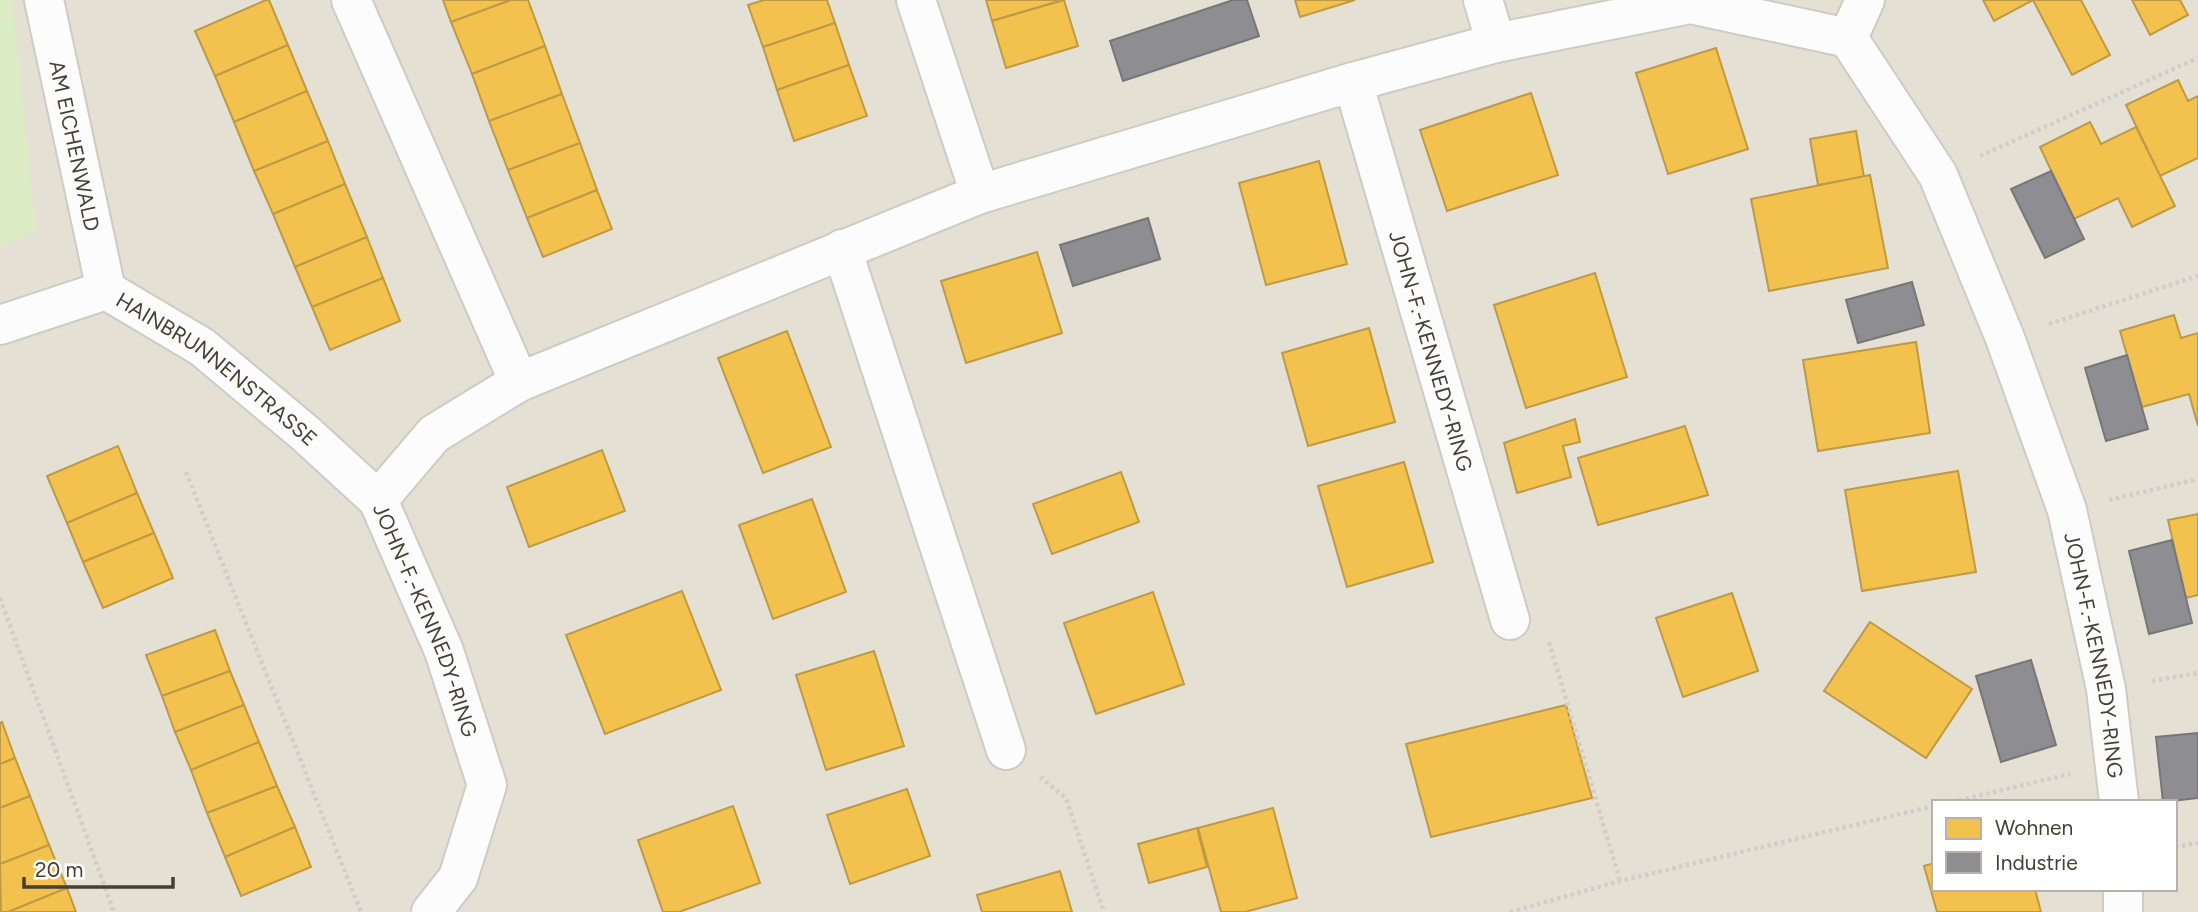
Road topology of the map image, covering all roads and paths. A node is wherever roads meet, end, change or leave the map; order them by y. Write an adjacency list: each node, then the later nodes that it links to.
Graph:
1 (44, 0): 14 (street, AM EICHENWALD)
2 (351, 0): 17 (street)
3 (916, 0): 11 (street)
4 (1483, 0): 7 (street)
5 (1865, 0): 6 (street)
6 (1848, 38): 7 (street, JOHN-F.-KENNEDY-RING); 10 (street, JOHN-F.-KENNEDY-RING)
7 (1496, 43): 9 (street, JOHN-F.-KENNEDY-RING)
8 (2198, 58): 10 (path)
9 (1353, 82): 11 (street, JOHN-F.-KENNEDY-RING); 23 (street, JOHN-F.-KENNEDY-RING)
10 (1937, 175): 16 (street, JOHN-F.-KENNEDY-RING)
11 (980, 194): 12 (street, JOHN-F.-KENNEDY-RING)
12 (842, 249): 17 (street, JOHN-F.-KENNEDY-RING); 24 (street)
13 (2198, 276): 16 (path)
14 (106, 290): 15 (street, HAINBRUNNENSTRASSE); 20 (street, HAINBRUNNENSTRASSE)
15 (0, 325)
16 (2005, 338): 21 (street, JOHN-F.-KENNEDY-RING)
17 (519, 382): 20 (street, JOHN-F.-KENNEDY-RING)
18 (186, 472): 34 (path)
19 (2198, 479): 21 (path, JOHN-F.-KENNEDY-RING)
20 (378, 500): 35 (street, JOHN-F.-KENNEDY-RING)
21 (2067, 510): 25 (street, JOHN-F.-KENNEDY-RING)
22 (0, 598): 33 (path)
23 (1510, 620): 31 (path)
24 (1006, 750): 36 (path)
25 (2116, 763): 26 (path); 27 (street, JOHN-F.-KENNEDY-RING)
26 (1960, 800)
27 (2119, 800)
28 (1932, 806): 31 (path)
29 (2198, 843): 30 (path)
30 (2177, 847)
31 (1620, 881): 37 (path)
32 (2123, 891): 38 (street)
33 (114, 912)
34 (361, 912)
35 (431, 912)
36 (1104, 912)
37 (1510, 912)
38 (2123, 912)

